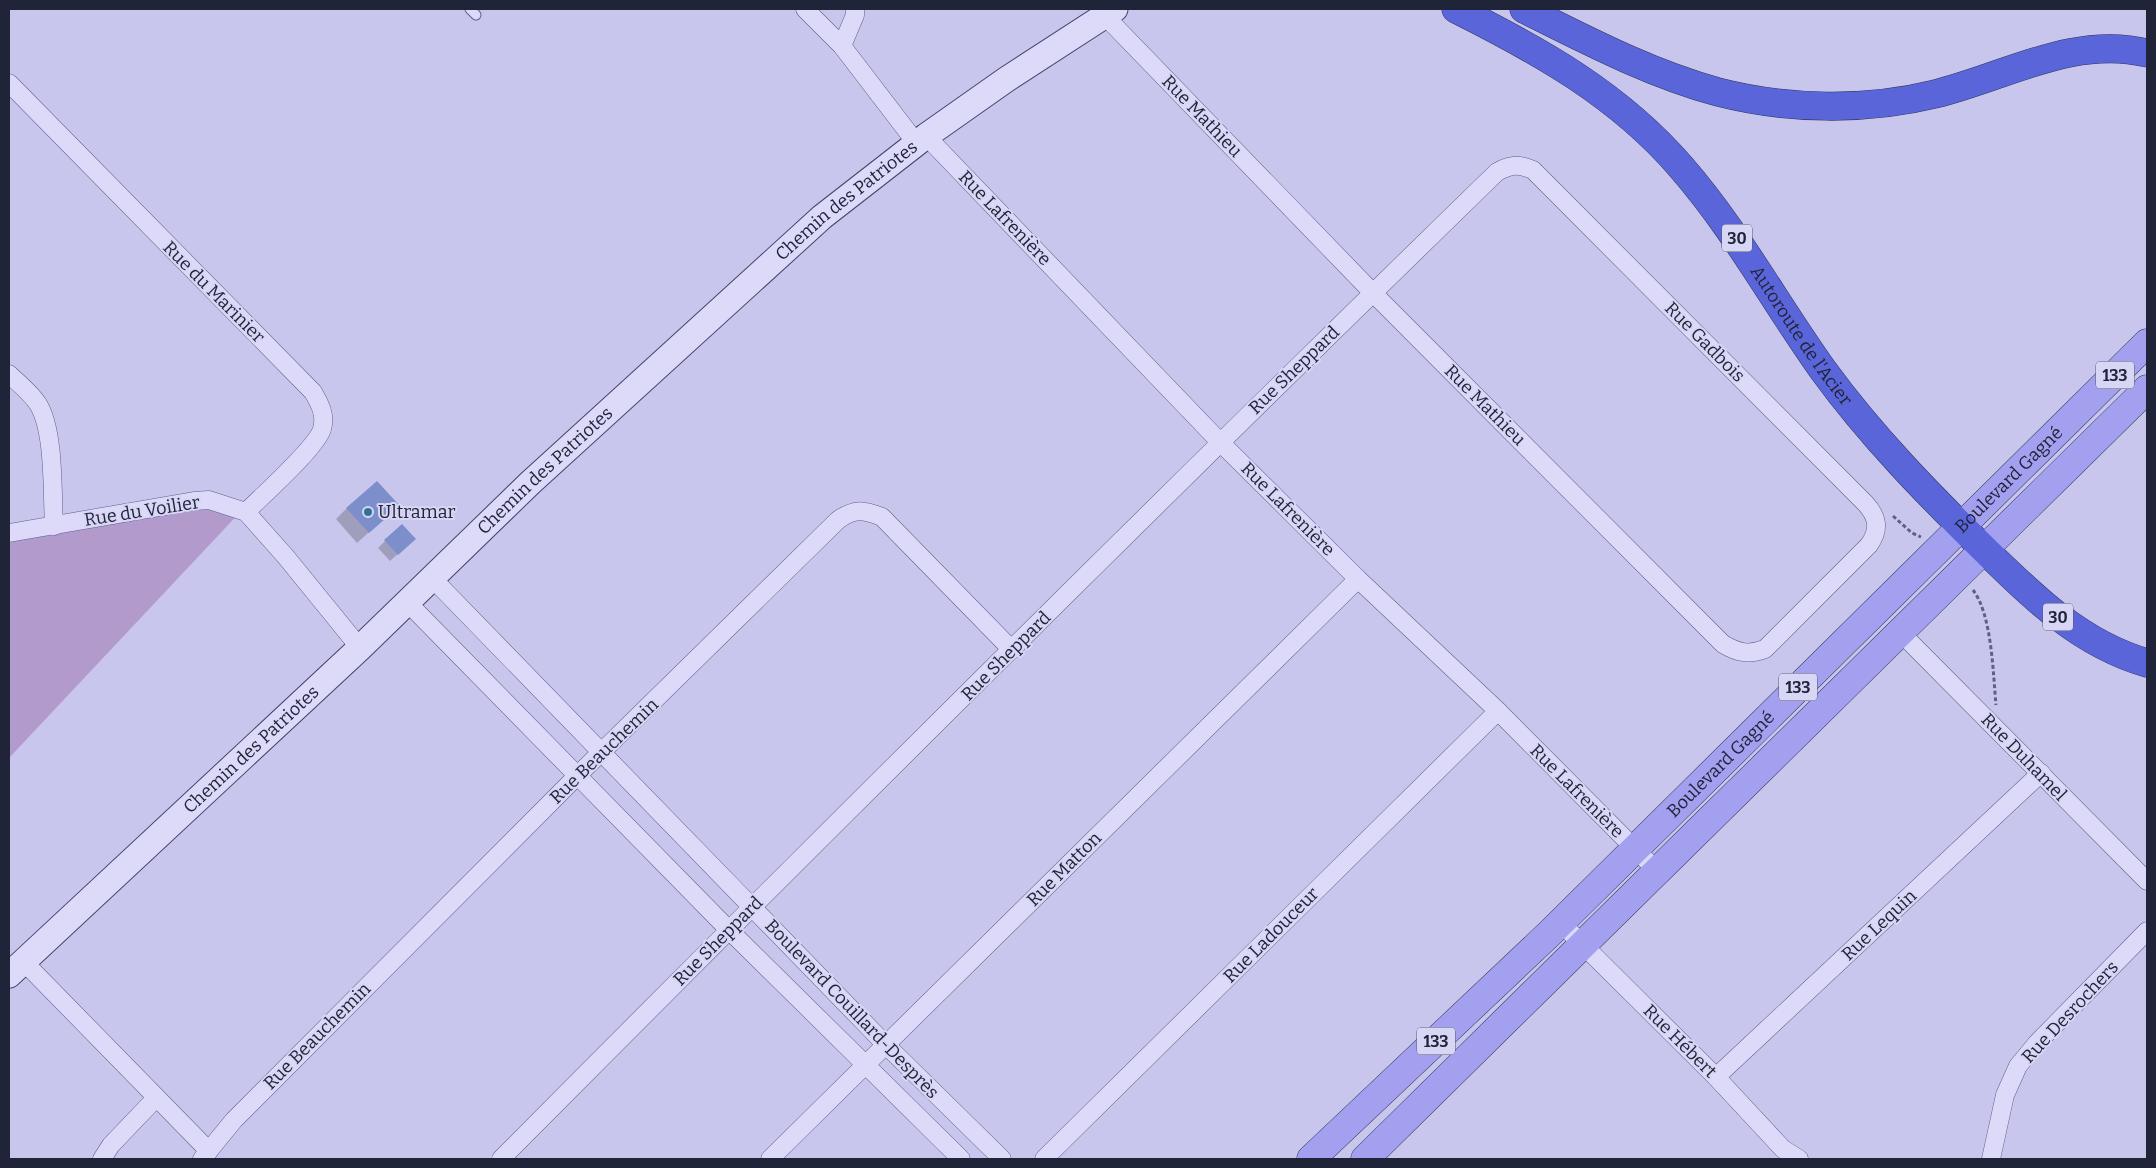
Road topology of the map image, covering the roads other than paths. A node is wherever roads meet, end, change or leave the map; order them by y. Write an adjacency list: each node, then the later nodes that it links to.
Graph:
1 (805, 9): 6 (street, Rue Lafrenière)
2 (855, 9): 6 (street)
3 (1456, 9): 18 (highway, Autoroute de l'Acier / 30)
4 (1524, 9): 7 (highway)
5 (1110, 12): 9 (street, Chemin des Patriotes); 11 (street, Rue Mathieu)
6 (842, 46): 9 (street, Rue Lafrenière)
7 (2147, 53)
8 (9, 83): 16 (street, Rue du Marinier)
9 (922, 140): 15 (street, Rue Lafrenière); 22 (street, Chemin des Patriotes)
10 (1520, 164): 11 (street, Rue Sheppard); 19 (street, Rue Gadbois)
11 (1373, 293): 15 (street, Rue Sheppard); 19 (street, Rue Mathieu)
12 (2147, 343): 18 (main road, Boulevard Gagné / 133)
13 (12, 383): 17 (street)
14 (2147, 389): 21 (main road, Boulevard Gagné / 133)
15 (1220, 442): 23 (street, Rue Lafrenière); 27 (street, Rue Sheppard)
16 (246, 512): 17 (street, Rue du Voilier); 26 (street)
17 (54, 526): 20 (street, Rue du Voilier)
18 (1962, 527): 21 (highway, Autoroute de l'Acier / 30); 33 (main road, Boulevard Gagné / 133)
19 (1876, 530)
20 (9, 533)
21 (1984, 549): 25 (main road, Boulevard Gagné / 133); 28 (highway, Autoroute de l'Acier / 30)
22 (432, 578): 24 (street, Chemin des Patriotes); 30 (street, Boulevard Couillard-Desprès)
23 (1358, 579): 29 (street, Rue Lafrenière); 42 (street, Rue Matton)
24 (407, 602): 26 (street, Chemin des Patriotes); 32 (street, Boulevard Couillard-Desprès)
25 (1901, 633): 31 (street, Rue Duhamel); 34 (main road, Boulevard Gagné / 133)
26 (360, 648): 41 (street, Chemin des Patriotes)
27 (1012, 650): 30 (street, Rue Beauchemin); 36 (street, Rue Sheppard)
28 (2147, 663)
29 (1498, 711): 33 (street, Rue Lafrenière); 52 (street, Rue Ladouceur)
30 (601, 753): 32 (street, Rue Beauchemin); 36 (street, Boulevard Couillard-Desprès)
31 (2041, 773): 35 (street, Rue Duhamel); 44 (street, Rue Lequin)
32 (577, 776): 38 (street, Boulevard Couillard-Desprès); 46 (street, Rue Beauchemin)
33 (1635, 849): 34 (street, Rue Lafrenière); 37 (main road, Boulevard Gagné / 133)
34 (1658, 872): 40 (main road, Boulevard Gagné / 133)
35 (2147, 881)
36 (752, 907): 38 (street, Rue Sheppard); 42 (street, Boulevard Couillard-Desprès)
37 (1560, 922): 40 (street, Rue Hébert); 53 (main road, Boulevard Gagné / 133)
38 (728, 930): 43 (street, Boulevard Couillard-Desprès); 48 (street, Rue Sheppard)
39 (2147, 931): 56 (street, Rue Desrochers)
40 (1583, 945): 44 (street, Rue Hébert); 54 (main road, Boulevard Gagné / 133)
41 (16, 968): 45 (street, Rue Beauchemin)
42 (886, 1044): 43 (street, Rue Matton); 51 (street, Boulevard Couillard-Desprès)
43 (865, 1065): 49 (street, Rue Matton); 50 (street, Boulevard Couillard-Desprès)
44 (1716, 1078): 55 (street, Rue Hébert)
45 (156, 1098): 46 (street, Rue Beauchemin); 47 (street)
46 (206, 1155)
47 (102, 1159)
48 (501, 1159)
49 (770, 1159)
50 (961, 1159)
51 (1002, 1159)
52 (1044, 1159)
53 (1311, 1159)
54 (1365, 1159)
55 (1799, 1159)
56 (1991, 1159)

